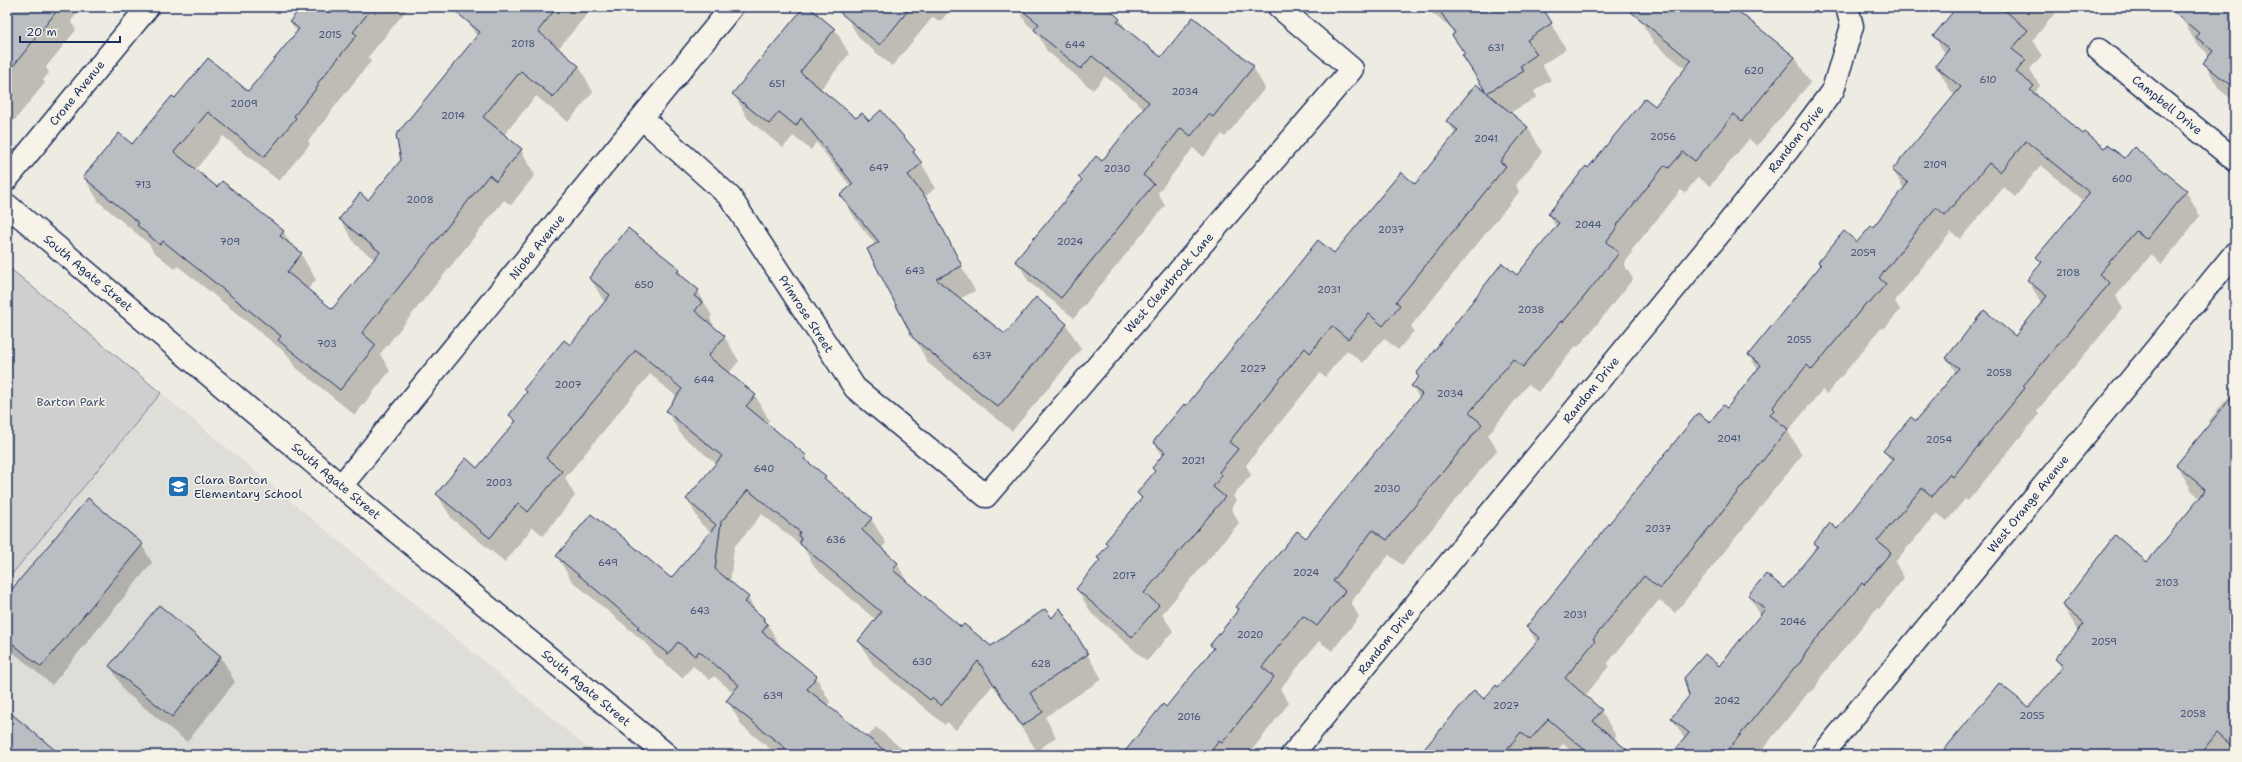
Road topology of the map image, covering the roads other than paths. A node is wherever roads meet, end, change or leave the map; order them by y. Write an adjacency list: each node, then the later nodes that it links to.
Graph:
1 (148, 7): 8 (street, Crone Avenue)
2 (732, 7): 6 (street, Niobe Avenue)
3 (1279, 7): 12 (street, West Clearbrook Lane)
4 (1847, 7): 14 (street, Random Drive)
5 (2099, 50): 7 (street, Campbell Drive)
6 (642, 118): 11 (street, Niobe Avenue); 12 (street, Primrose Street)
7 (2235, 160)
8 (7, 179)
9 (7, 205): 11 (street, South Agate Street)
10 (2235, 253): 15 (street, West Orange Avenue)
11 (341, 486): 13 (street, South Agate Street)
12 (986, 496)
13 (667, 755)
14 (1292, 755)
15 (1822, 755)

